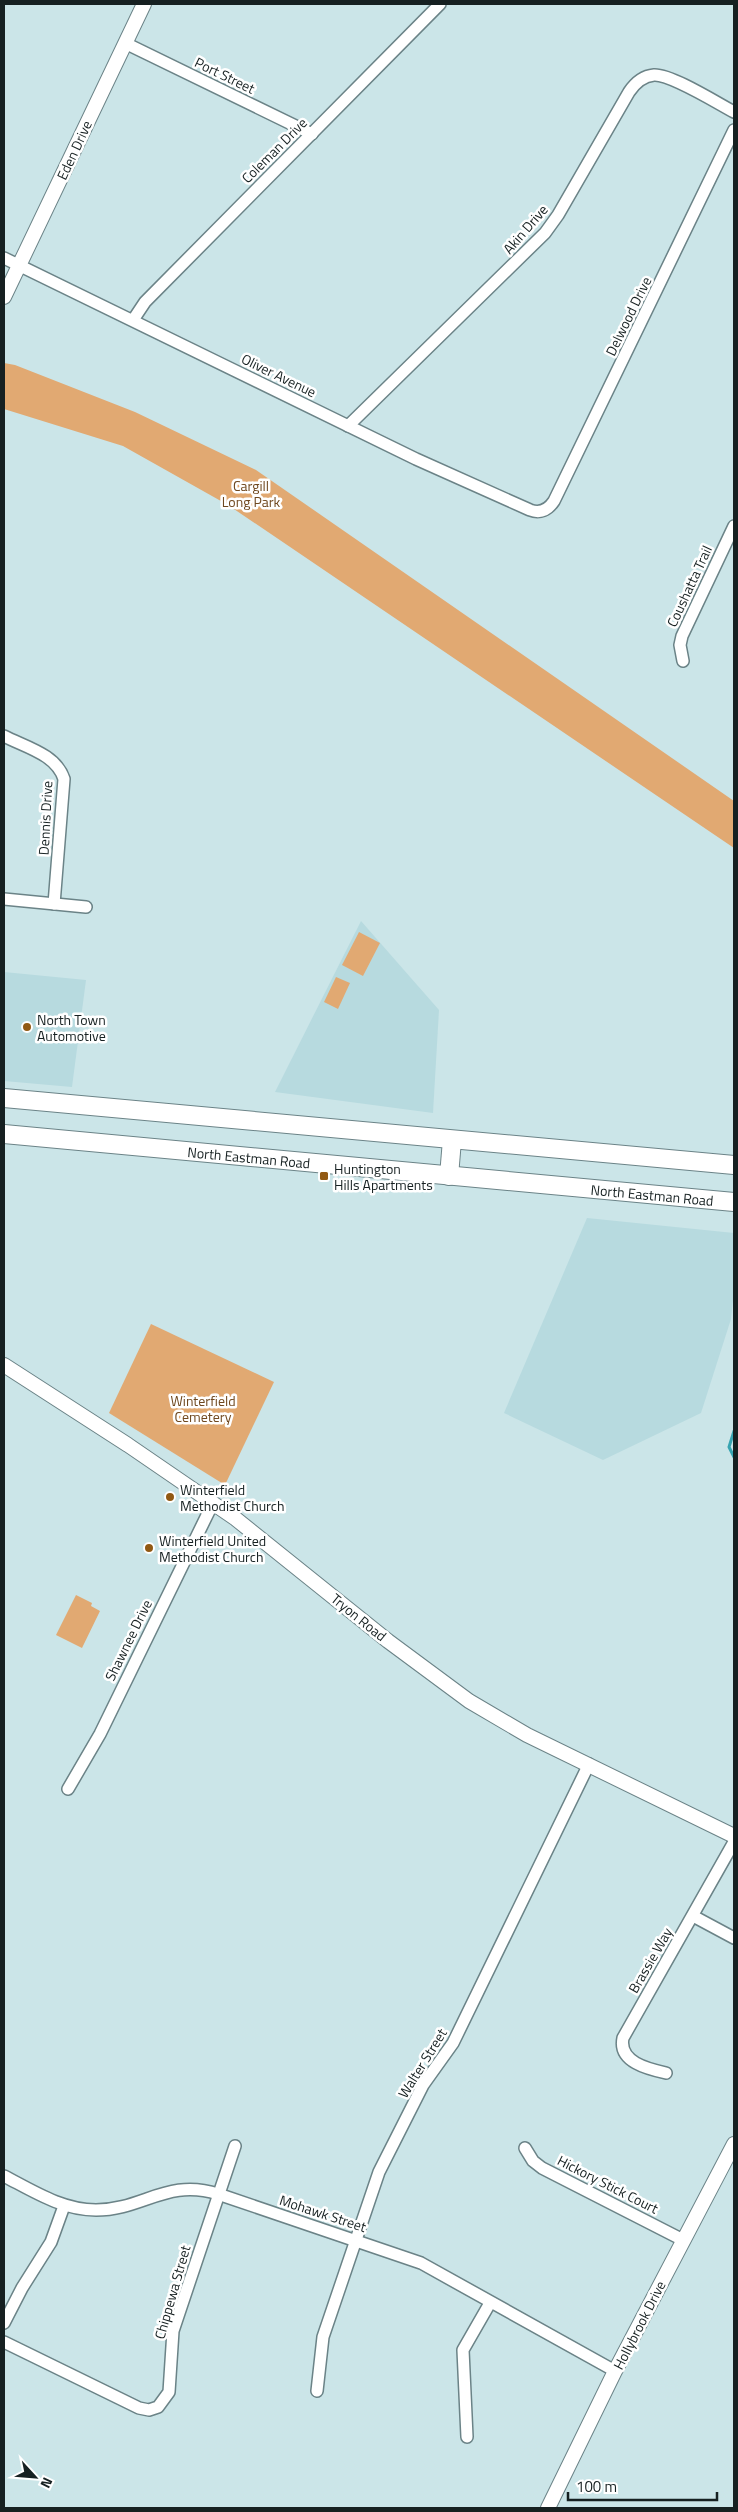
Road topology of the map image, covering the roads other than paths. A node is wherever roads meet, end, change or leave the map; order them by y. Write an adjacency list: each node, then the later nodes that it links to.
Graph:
1 (144, 4): 3 (street, Eden Drive)
2 (440, 4): 6 (street, Coleman Drive)
3 (125, 43): 6 (street, Port Street); 8 (street, Eden Drive)
4 (734, 112): 11 (street, Akin Drive)
5 (734, 130): 12 (street, Delwood Drive)
6 (312, 134): 10 (street, Coleman Drive)
7 (4, 258): 8 (street, Oliver Avenue)
8 (19, 265): 9 (street, Eden Drive); 10 (street, Oliver Avenue)
9 (4, 297)
10 (132, 320): 11 (street, Oliver Avenue)
11 (348, 426): 12 (street, Oliver Avenue)
12 (544, 510)
13 (734, 526): 14 (street, Coushatta Trail)
14 (683, 661)
15 (4, 736): 17 (street, Dennis Drive)
16 (4, 899): 17 (street)
17 (54, 904): 18 (street)
18 (86, 907)
19 (4, 1098): 21 (main road)
20 (4, 1134): 23 (main road, North Eastman Road)
21 (452, 1140): 22 (main road); 23 (main road)
22 (734, 1166)
23 (449, 1176): 24 (main road, North Eastman Road)
24 (734, 1202)
25 (5, 1368): 26 (street, Tryon Road)
26 (213, 1503): 27 (street, Tryon Road); 28 (street, Shawnee Drive)
27 (589, 1764): 29 (street, Tryon Road); 40 (street, Walter Street)
28 (68, 1789)
29 (734, 1836)
30 (734, 1842): 31 (street, Brassie Way)
31 (693, 1916): 32 (street); 33 (street, Brassie Way)
32 (734, 1938)
33 (666, 2072)
34 (734, 2144): 41 (street, Hollybrook Drive)
35 (235, 2146): 38 (street, Chippewa Street)
36 (525, 2148): 41 (street, Hickory Stick Court)
37 (4, 2176): 39 (street, Mohawk Street)
38 (218, 2194): 39 (street, Mohawk Street); 40 (street, Mohawk Street); 44 (street, Chippewa Street)
39 (64, 2206): 43 (street)
40 (356, 2239): 42 (street, Mohawk Street); 46 (street, Walter Street)
41 (683, 2240): 45 (street, Hollybrook Drive)
42 (490, 2303): 45 (street, Mohawk Street); 47 (street)
43 (4, 2323)
44 (4, 2342)
45 (616, 2371): 48 (street, Hollybrook Drive)
46 (318, 2391)
47 (467, 2437)
48 (548, 2508)

